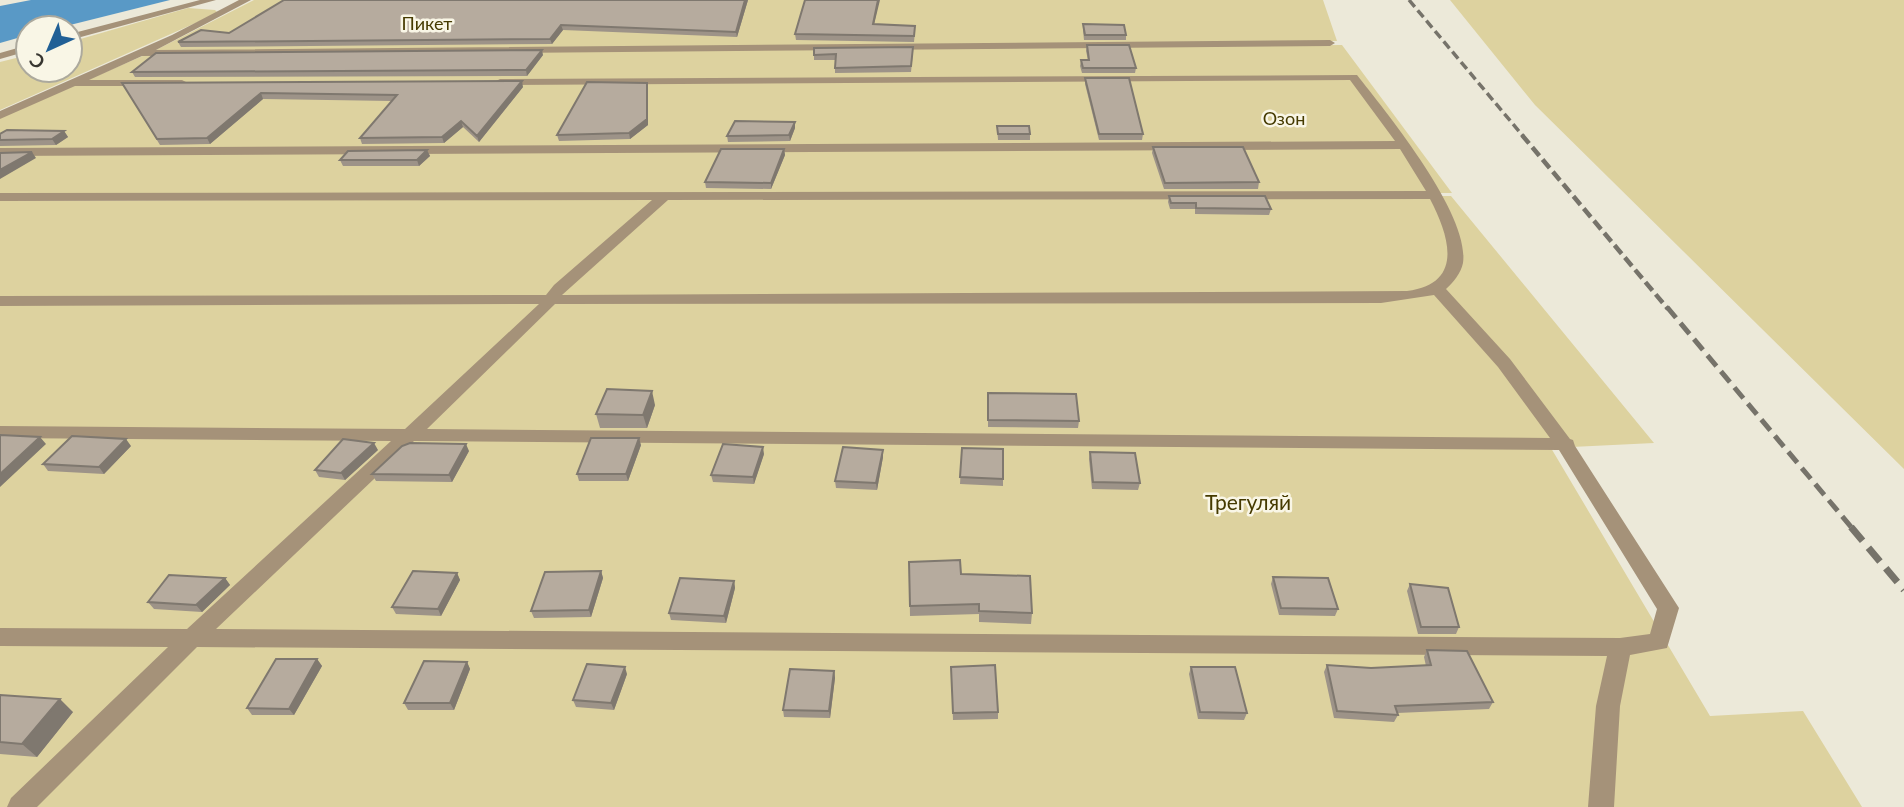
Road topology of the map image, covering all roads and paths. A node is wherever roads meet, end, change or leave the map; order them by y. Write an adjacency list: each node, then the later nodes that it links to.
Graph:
1 (211, 0): 3 (street)
2 (246, 0): 5 (street)
3 (84, 33)
4 (1330, 43): 5 (street)
5 (141, 53): 6 (street)
6 (84, 80)
7 (493, 82): 12 (street)
8 (84, 83): 9 (street)
9 (202, 83)
10 (75, 84): 11 (street)
11 (0, 115)
12 (1406, 145): 13 (street); 14 (street)
13 (0, 152)
14 (1434, 195): 15 (street); 17 (street)
15 (665, 196): 16 (street); 18 (street)
16 (0, 197)
17 (1437, 289): 18 (street); 22 (street)
18 (551, 298): 19 (street); 21 (street)
19 (0, 301)
20 (0, 432): 21 (street)
21 (410, 434): 22 (street); 24 (street)
22 (1567, 444): 25 (street)
23 (0, 637): 24 (street)
24 (191, 639): 25 (street); 26 (street)
25 (1620, 647): 27 (street)
26 (20, 807)
27 (1601, 807)

